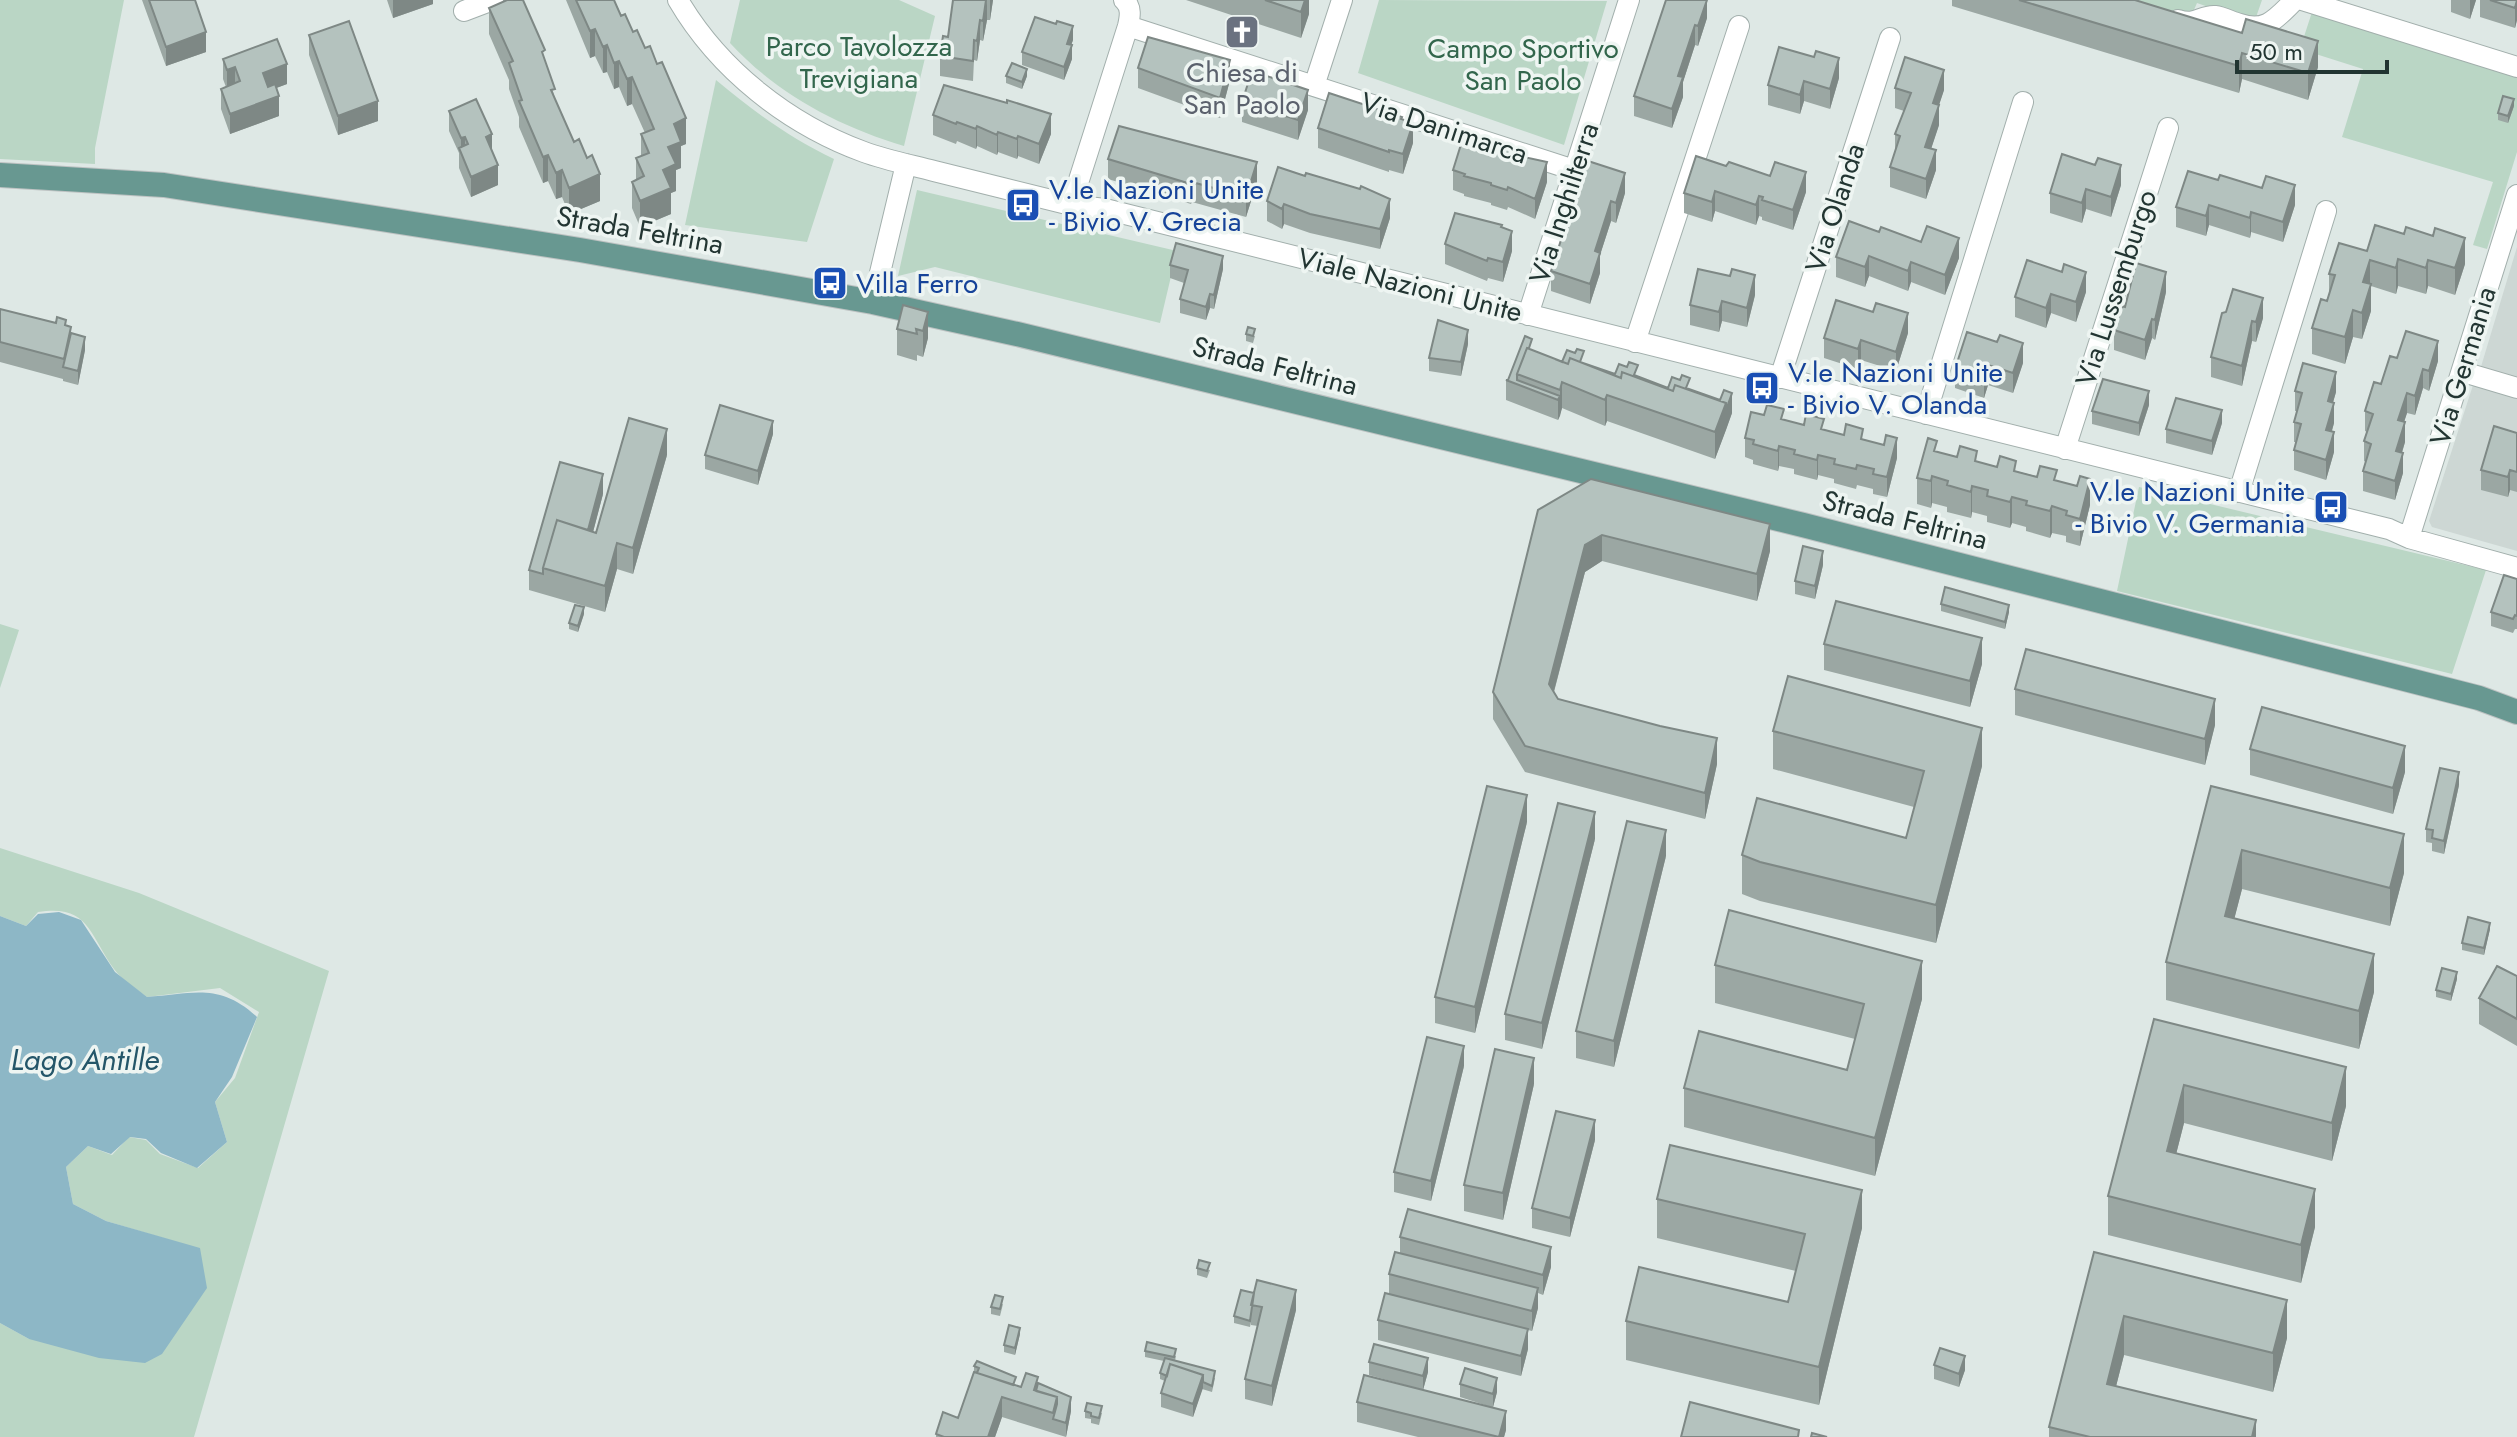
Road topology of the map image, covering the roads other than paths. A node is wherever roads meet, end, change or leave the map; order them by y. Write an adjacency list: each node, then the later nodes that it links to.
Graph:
1 (493, 0): 8 (street)
2 (678, 0): 17 (street, Viale Nazioni Unite)
3 (1124, 0): 10 (street)
4 (1342, 0): 14 (street)
5 (1629, 0): 18 (street, Via Inghilterra)
6 (2295, 0): 9 (street)
7 (2302, 0): 13 (street)
8 (464, 11)
9 (2158, 14)
10 (1128, 26): 14 (street, Via Danimarca); 21 (street)
11 (1739, 26): 25 (street)
12 (1890, 38): 27 (street, Via Olanda)
13 (2517, 67)
14 (1314, 86): 18 (street, Via Danimarca)
15 (2023, 102): 29 (street)
16 (2168, 128): 30 (street, Via Lussemburgo)
17 (906, 164): 21 (street, Viale Nazioni Unite); 23 (street)
18 (1573, 174): 24 (street, Via Inghilterra)
19 (0, 175): 23 (main road, Strada Feltrina)
20 (2517, 195): 32 (street, Via Germania)
21 (1071, 205): 24 (street, Viale Nazioni Unite)
22 (2326, 211): 31 (street)
23 (873, 302): 34 (main road, Strada Feltrina)
24 (1528, 315): 25 (street, Viale Nazioni Unite)
25 (1635, 342): 27 (street, Viale Nazioni Unite)
26 (2470, 374): 28 (street)
27 (1780, 378): 29 (street, Viale Nazioni Unite)
28 (2517, 388)
29 (1926, 414): 30 (street, Viale Nazioni Unite)
30 (2065, 449): 31 (street, Viale Nazioni Unite)
31 (2239, 492): 32 (street, Viale Nazioni Unite)
32 (2409, 538): 33 (street, Viale Nazioni Unite)
33 (2517, 568)
34 (2517, 712)

